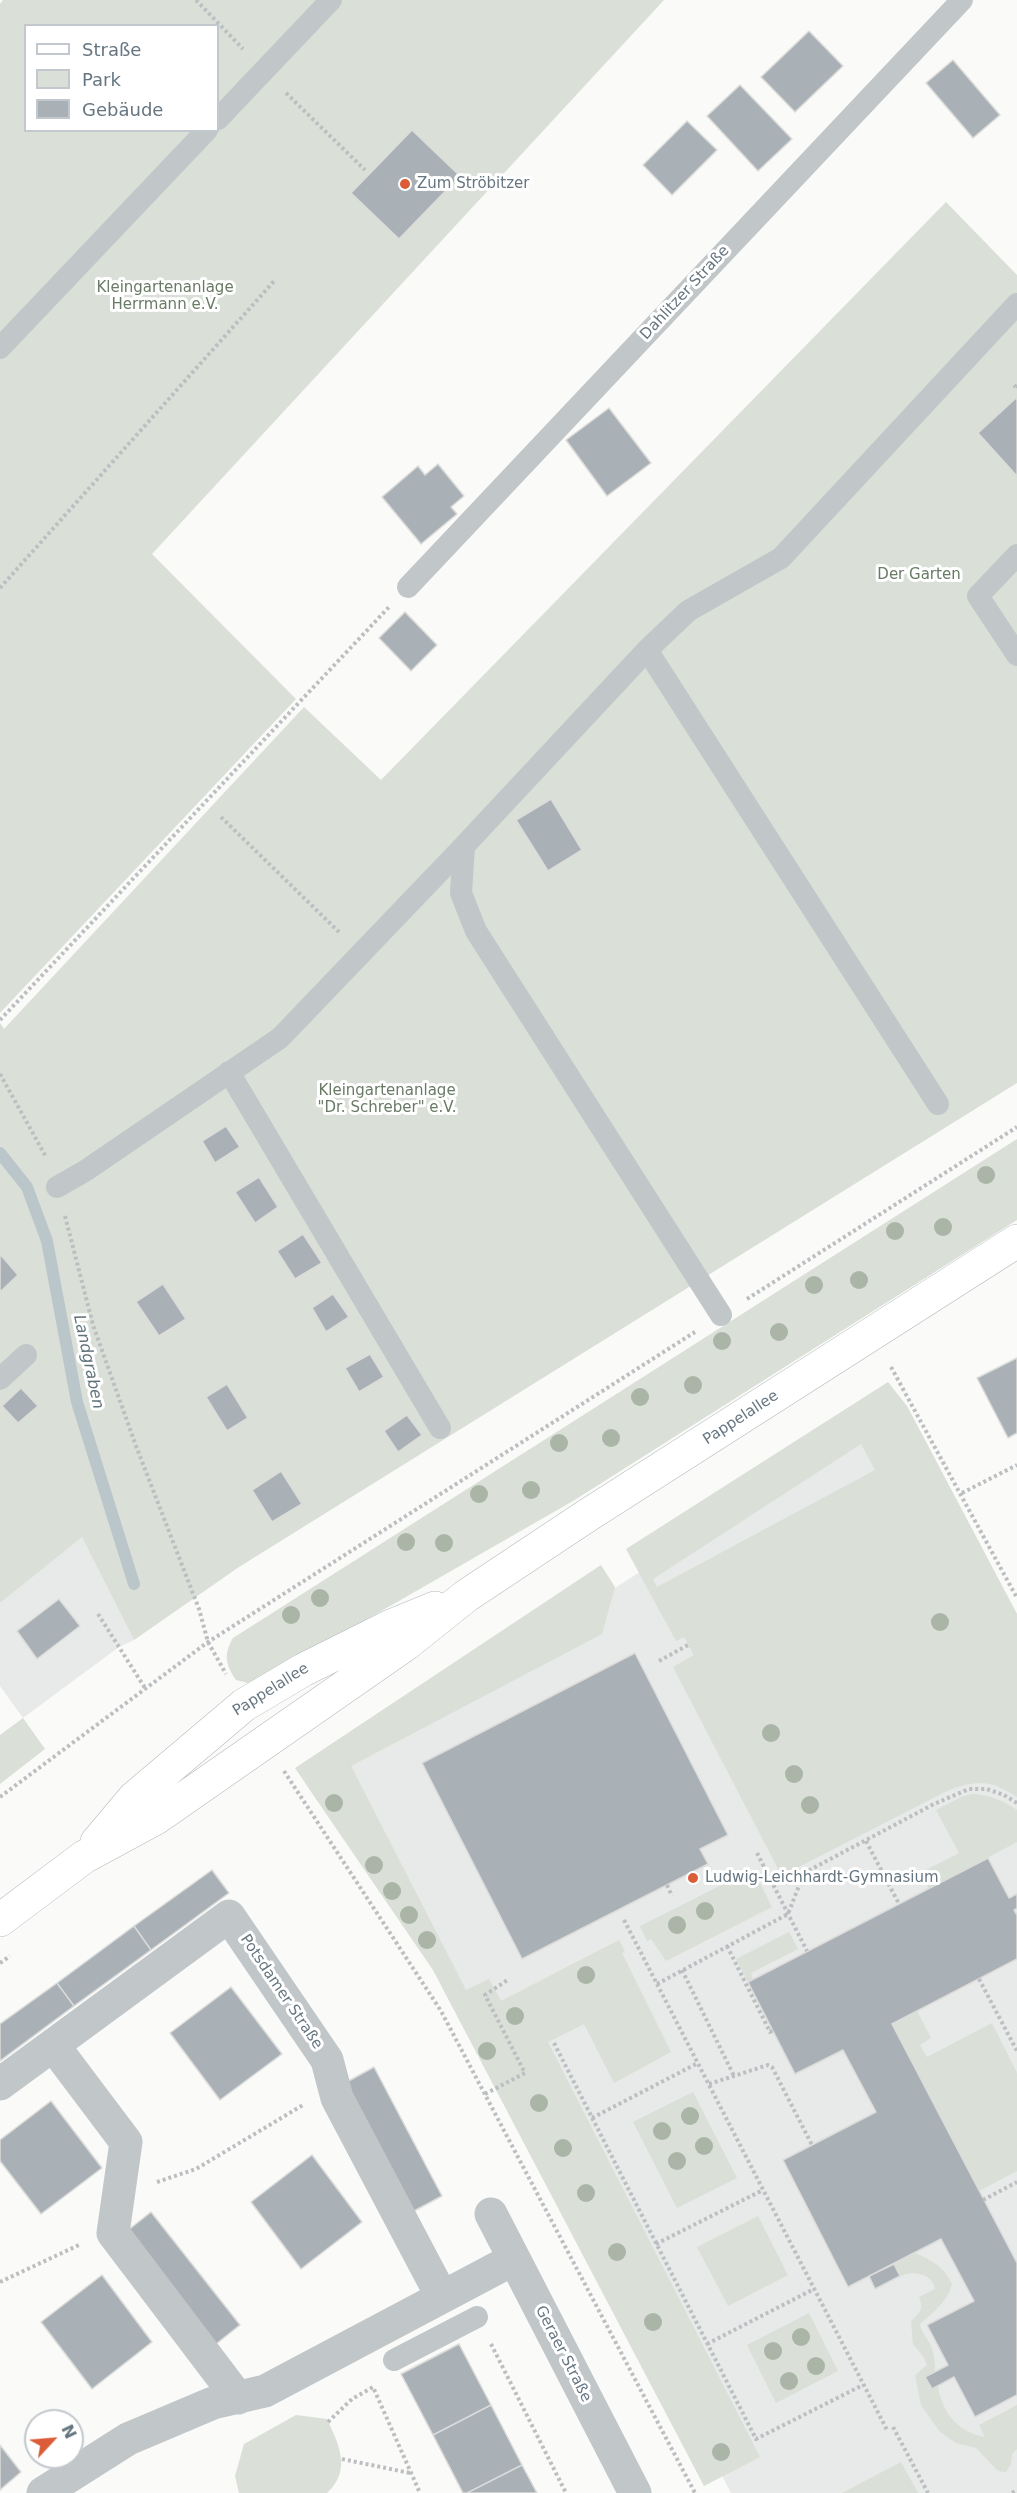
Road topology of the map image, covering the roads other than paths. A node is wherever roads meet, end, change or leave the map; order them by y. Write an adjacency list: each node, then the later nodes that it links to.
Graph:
1 (331, 0): 3 (lane)
2 (962, 0): 8 (lane, Dahlitzer Straße)
3 (219, 118)
4 (205, 132): 6 (lane)
5 (1017, 304): 9 (lane)
6 (0, 348)
7 (1017, 555): 10 (lane)
8 (408, 587)
9 (647, 650): 11 (lane); 13 (lane)
10 (1017, 655)
11 (464, 846): 12 (lane); 16 (lane)
12 (229, 1072): 14 (lane); 19 (lane)
13 (938, 1104)
14 (57, 1187)
15 (1017, 1241): 20 (main road, Pappelallee)
16 (722, 1315)
17 (26, 1355): 18 (lane)
18 (0, 1379)
19 (440, 1428)
20 (0, 1920)
21 (53, 2045): 22 (street, Potsdamer Straße); 25 (street, Potsdamer Straße); 28 (street)
22 (0, 2084)
23 (491, 2214): 24 (street, Geraer Straße)
24 (514, 2259): 25 (street); 30 (street, Geraer Straße)
25 (442, 2297): 28 (street)
26 (477, 2317): 27 (lane)
27 (394, 2360)
28 (238, 2398): 29 (street)
29 (43, 2493)
30 (635, 2493)

